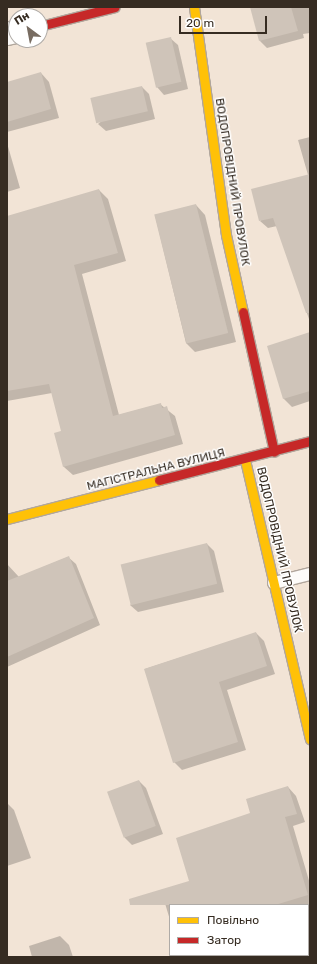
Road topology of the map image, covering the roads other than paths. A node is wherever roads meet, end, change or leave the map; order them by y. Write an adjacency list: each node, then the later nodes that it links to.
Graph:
1 (115, 7): 3 (street)
2 (194, 7): 5 (street, ВОДОПРОВІДНИЙ ПРОВУЛОК)
3 (48, 24)
4 (310, 441): 5 (street, МАГІСТРАЛЬНА ВУЛИЦЯ)
5 (274, 452): 6 (street, МАГІСТРАЛЬНА ВУЛИЦЯ)
6 (246, 460): 7 (street, МАГІСТРАЛЬНА ВУЛИЦЯ); 9 (street, ВОДОПРОВІДНИЙ ПРОВУЛОК)
7 (7, 519)
8 (310, 574): 9 (lane)
9 (274, 583): 10 (street, ВОДОПРОВІДНИЙ ПРОВУЛОК)
10 (310, 740)

